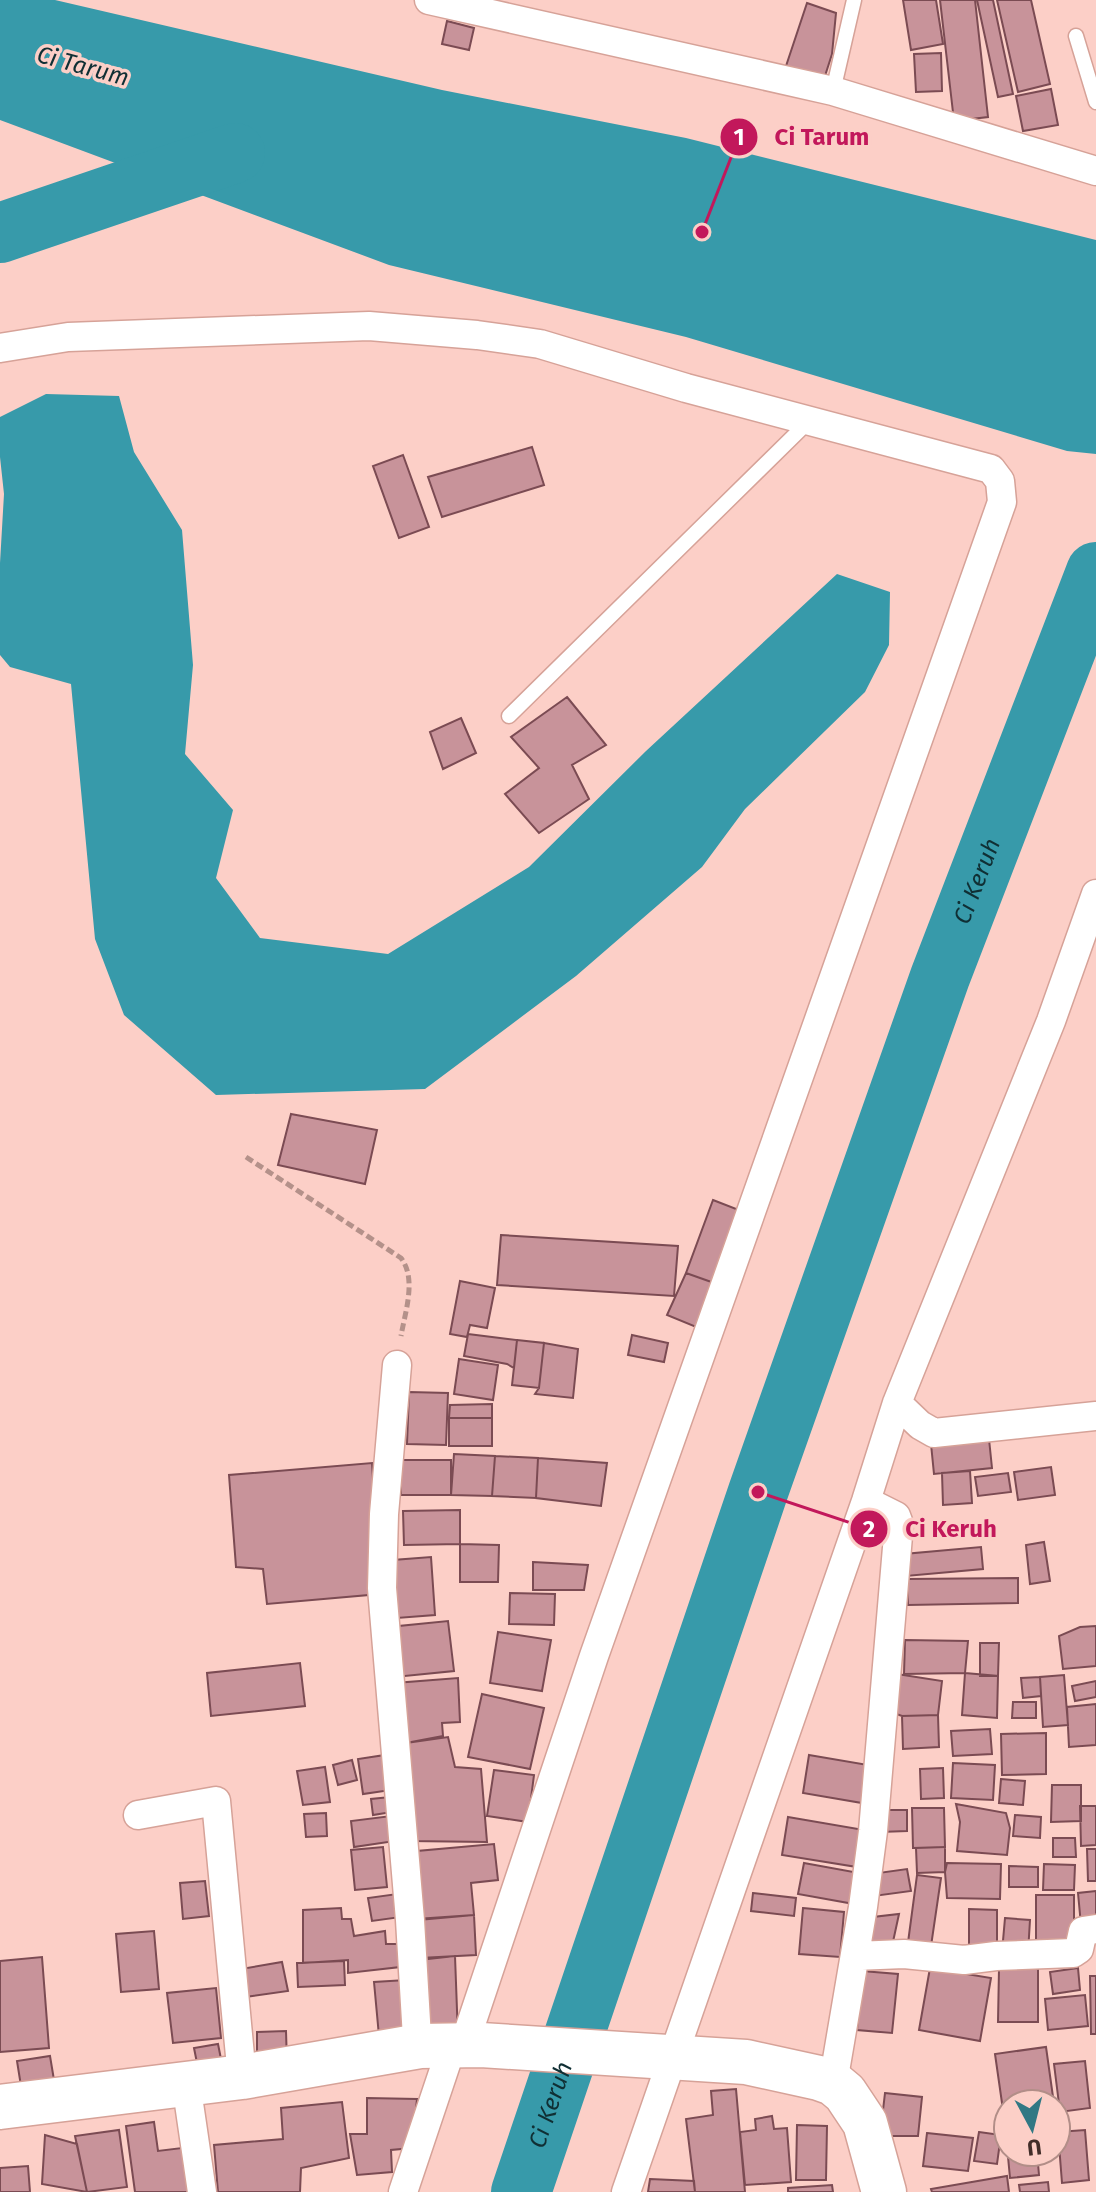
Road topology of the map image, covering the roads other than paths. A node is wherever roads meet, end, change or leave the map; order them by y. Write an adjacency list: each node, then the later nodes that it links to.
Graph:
1 (429, 0): 3 (street)
2 (854, 0): 5 (lane)
3 (473, 5): 5 (street)
4 (1076, 36): 6 (lane)
5 (833, 91): 7 (street)
6 (1096, 102)
7 (1093, 166)
8 (0, 348): 9 (street)
9 (809, 420): 10 (lane); 19 (street)
10 (509, 716)
11 (1096, 894): 13 (street)
12 (397, 1365): 19 (street)
13 (897, 1403): 14 (street); 15 (street)
14 (1096, 1416)
15 (866, 1501): 18 (street); 20 (street)
16 (138, 1815): 21 (street)
17 (1096, 1929): 18 (street)
18 (855, 1956): 23 (street)
19 (454, 2046): 20 (main road); 21 (main road); 26 (street)
20 (673, 2058): 23 (main road); 27 (street)
21 (242, 2077): 22 (main road)
22 (186, 2083): 24 (main road); 25 (street)
23 (833, 2083): 28 (main road)
24 (0, 2107)
25 (202, 2192)
26 (403, 2192)
27 (626, 2192)
28 (884, 2192)

